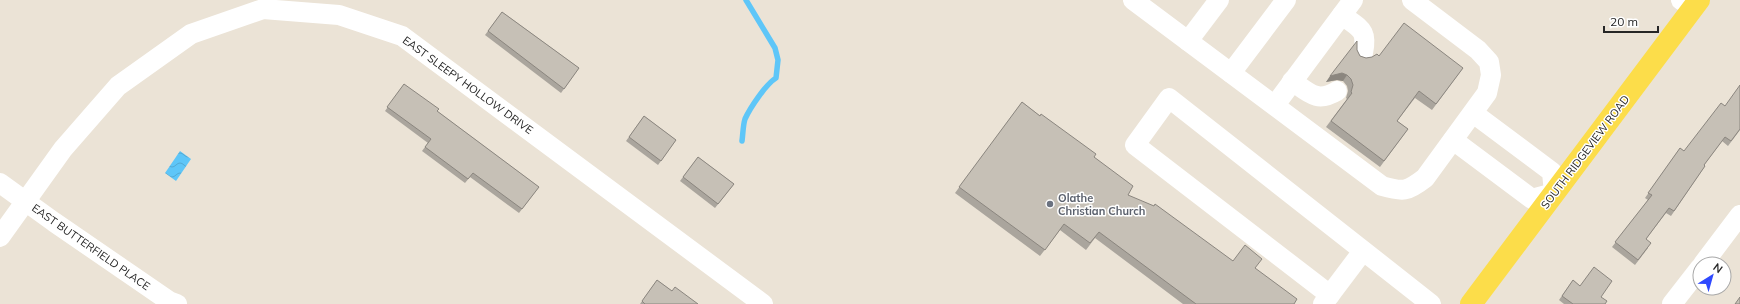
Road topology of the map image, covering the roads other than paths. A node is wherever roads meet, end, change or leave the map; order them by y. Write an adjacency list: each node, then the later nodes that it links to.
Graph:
1 (1219, 0): 7 (street)
2 (1286, 0): 9 (street)
3 (1412, 0): 13 (street)
4 (1143, 3): 7 (street)
5 (1691, 3): 16 (main road, SOUTH RIDGEVIEW ROAD)
6 (1347, 7): 8 (street); 10 (street)
7 (1188, 41): 9 (street)
8 (1363, 53)
9 (1231, 73): 12 (street)
10 (1292, 81): 11 (street); 12 (street)
11 (1337, 91)
12 (1274, 105): 14 (street)
13 (1473, 113): 14 (street); 16 (street)
14 (1453, 140): 16 (street)
15 (0, 183): 17 (street, EAST BUTTERFIELD PLACE)
16 (1554, 193): 24 (main road, SOUTH RIDGEVIEW ROAD)
17 (26, 202): 19 (street, EAST SLEEPY HOLLOW DRIVE); 25 (street, EAST BUTTERFIELD PLACE); 26 (street, EAST SLEEPY HOLLOW DRIVE)
18 (1740, 215): 21 (street)
19 (0, 237)
20 (1363, 251): 23 (street); 23 (street); 27 (street)
21 (1709, 256)
22 (1692, 278): 28 (street)
23 (1326, 299)
24 (1478, 301)
25 (177, 304)
26 (763, 304)
27 (1431, 304)
28 (1672, 304)

